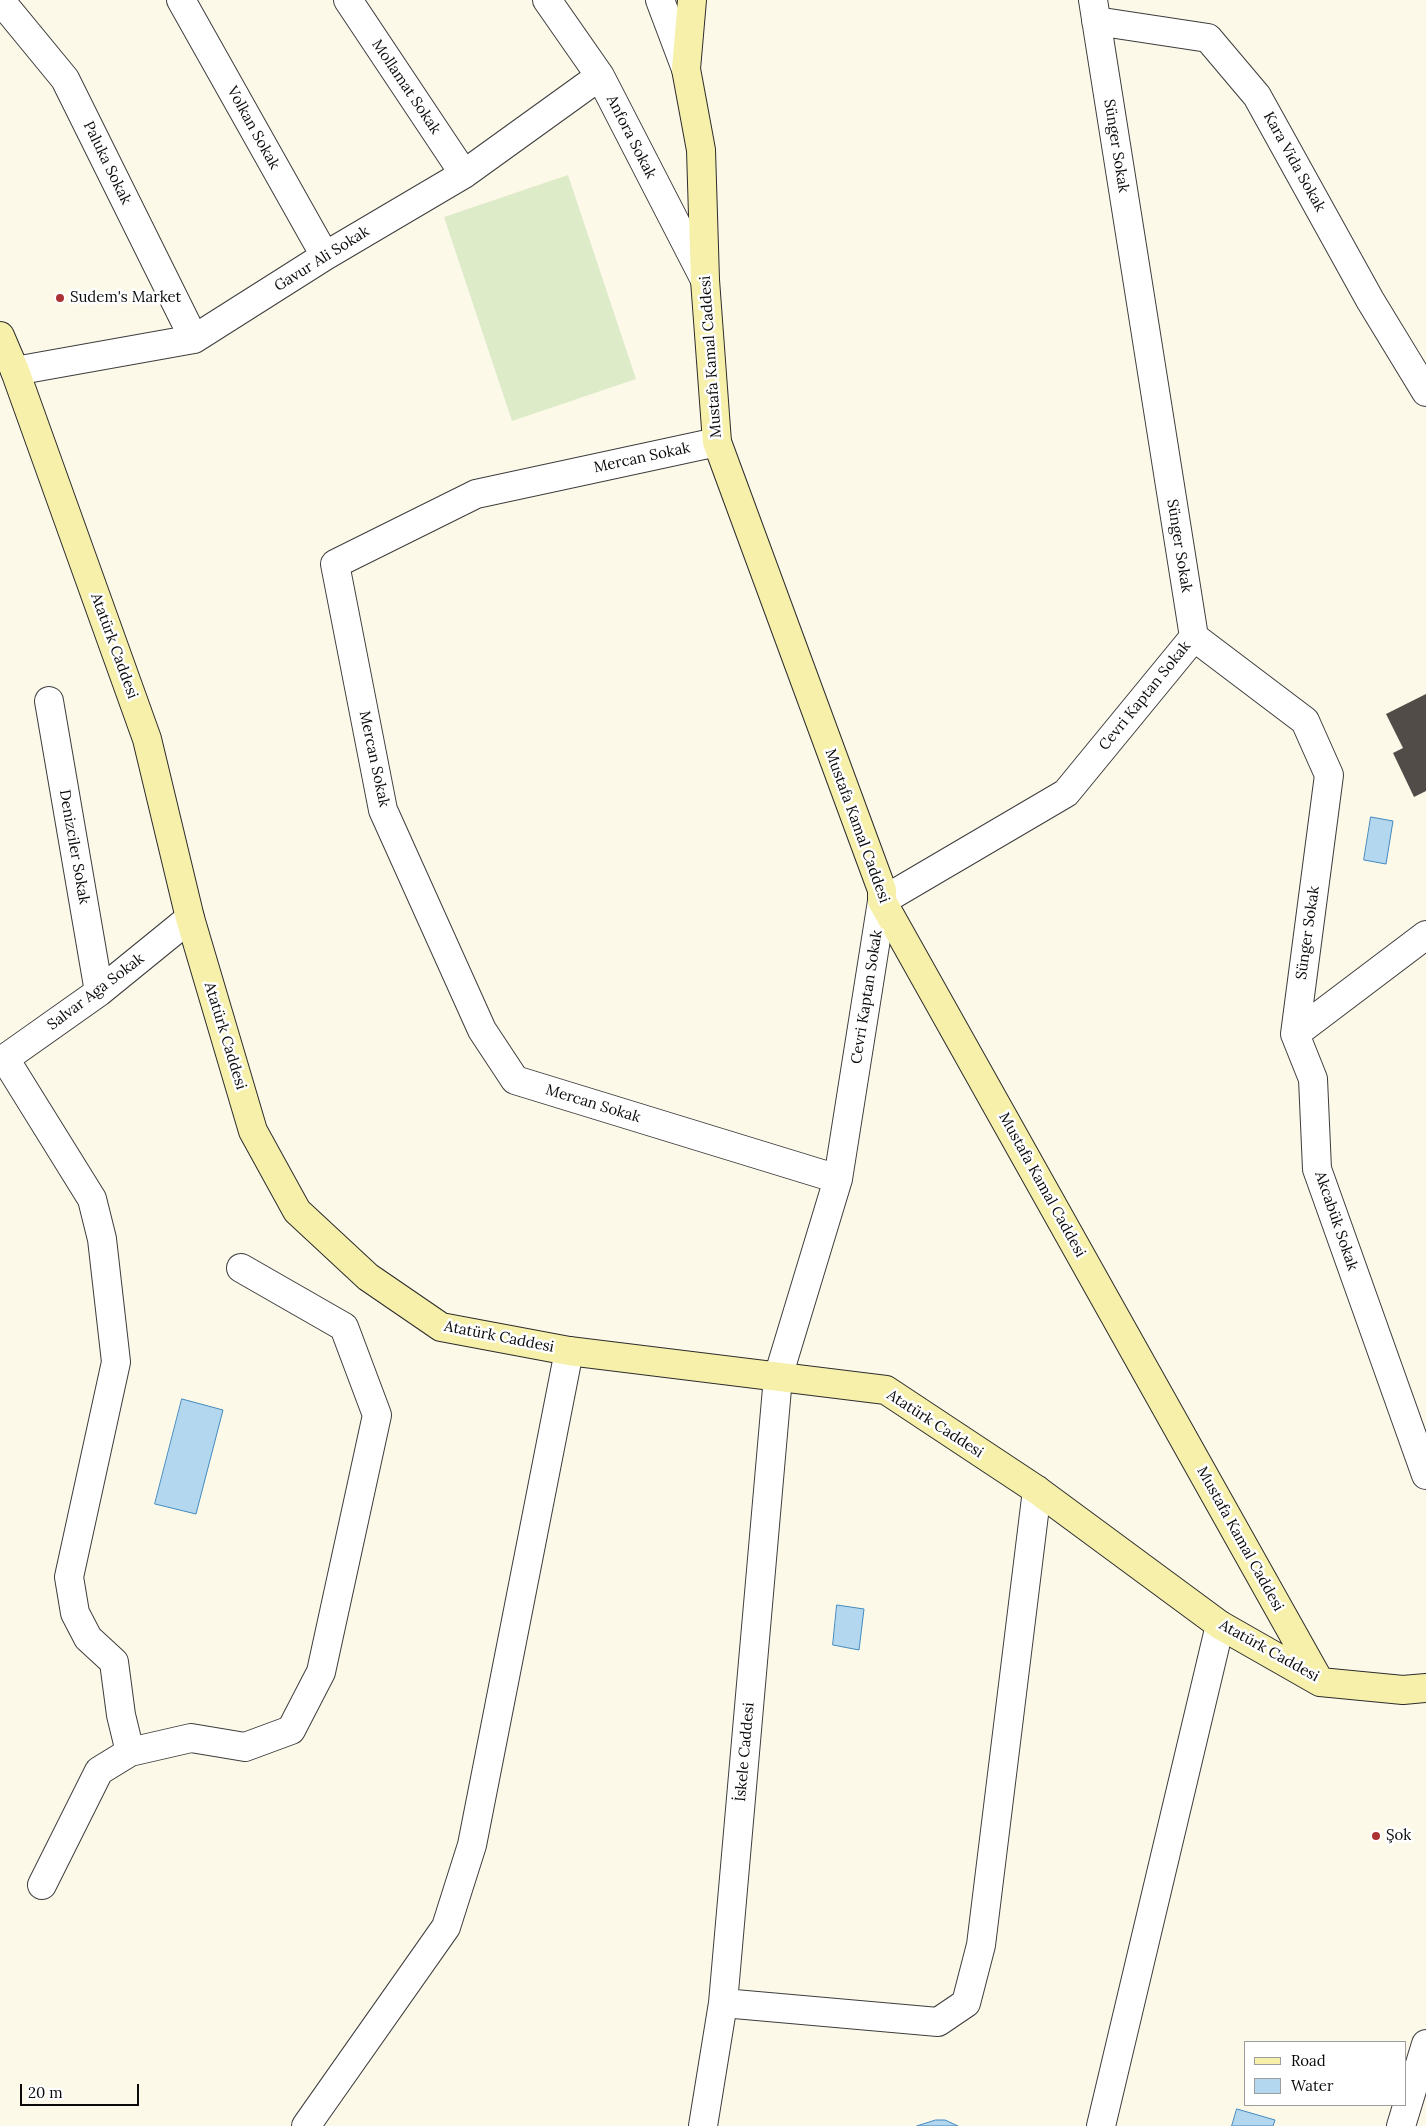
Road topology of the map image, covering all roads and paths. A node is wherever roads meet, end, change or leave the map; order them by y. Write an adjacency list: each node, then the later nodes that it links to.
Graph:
1 (0, 0): 14 (street, Paluka Sokak)
2 (181, 0): 11 (street, Volkan Sokak)
3 (348, 0): 10 (street, Mollamat Sokak)
4 (546, 0): 9 (street, Anfora Sokak)
5 (660, 0): 8 (street)
6 (692, 0): 8 (street, Mustafa Kamal Caddesi)
7 (1095, 10): 16 (street, Kara Vida Sokak); 18 (street, Sünger Sokak)
8 (686, 69): 12 (street, Mustafa Kamal Caddesi)
9 (600, 76): 10 (street, Gavur Ali Sokak); 12 (street, Anfora Sokak)
10 (464, 174): 11 (street, Gavur Ali Sokak)
11 (325, 256): 14 (street, Gavur Ali Sokak)
12 (705, 280): 17 (street, Mustafa Kamal Caddesi)
13 (0, 336): 15 (street, Atatürk Caddesi)
14 (194, 339): 15 (street, Gavur Ali Sokak)
15 (15, 371): 21 (street, Atatürk Caddesi)
16 (1426, 392)
17 (717, 442): 20 (street, Mustafa Kamal Caddesi); 26 (street, Mercan Sokak)
18 (1194, 637): 20 (street, Cevri Kaptan Sokak); 24 (street, Sünger Sokak)
19 (49, 701): 23 (street, Denizciler Sokak)
20 (882, 901): 26 (street, Cevri Kaptan Sokak); 33 (street, Mustafa Kamal Caddesi)
21 (190, 918): 23 (street, Salvar Aga Sokak); 28 (street, Atatürk Caddesi)
22 (1425, 938): 24 (street)
23 (99, 992): 25 (street, Salvar Aga Sokak)
24 (1295, 1034): 30 (street, Akcabük Sokak)
25 (3, 1060): 35 (street)
26 (838, 1179): 29 (street, Cevri Kaptan Sokak)
27 (241, 1268): 35 (street)
28 (569, 1351): 29 (street, Atatürk Caddesi); 39 (street)
29 (778, 1377): 31 (street, Atatürk Caddesi); 37 (street, İskele Caddesi)
30 (1426, 1475)
31 (1037, 1490): 32 (street, Atatürk Caddesi); 37 (street)
32 (1220, 1625): 33 (street, Atatürk Caddesi); 41 (street)
33 (1320, 1682): 34 (street, Atatürk Caddesi)
34 (1426, 1688)
35 (130, 1752): 36 (street)
36 (42, 1885)
37 (723, 2003): 40 (street, İskele Caddesi)
38 (1426, 2044): 42 (street)
39 (306, 2126)
40 (703, 2126)
41 (1101, 2126)
42 (1401, 2126)

